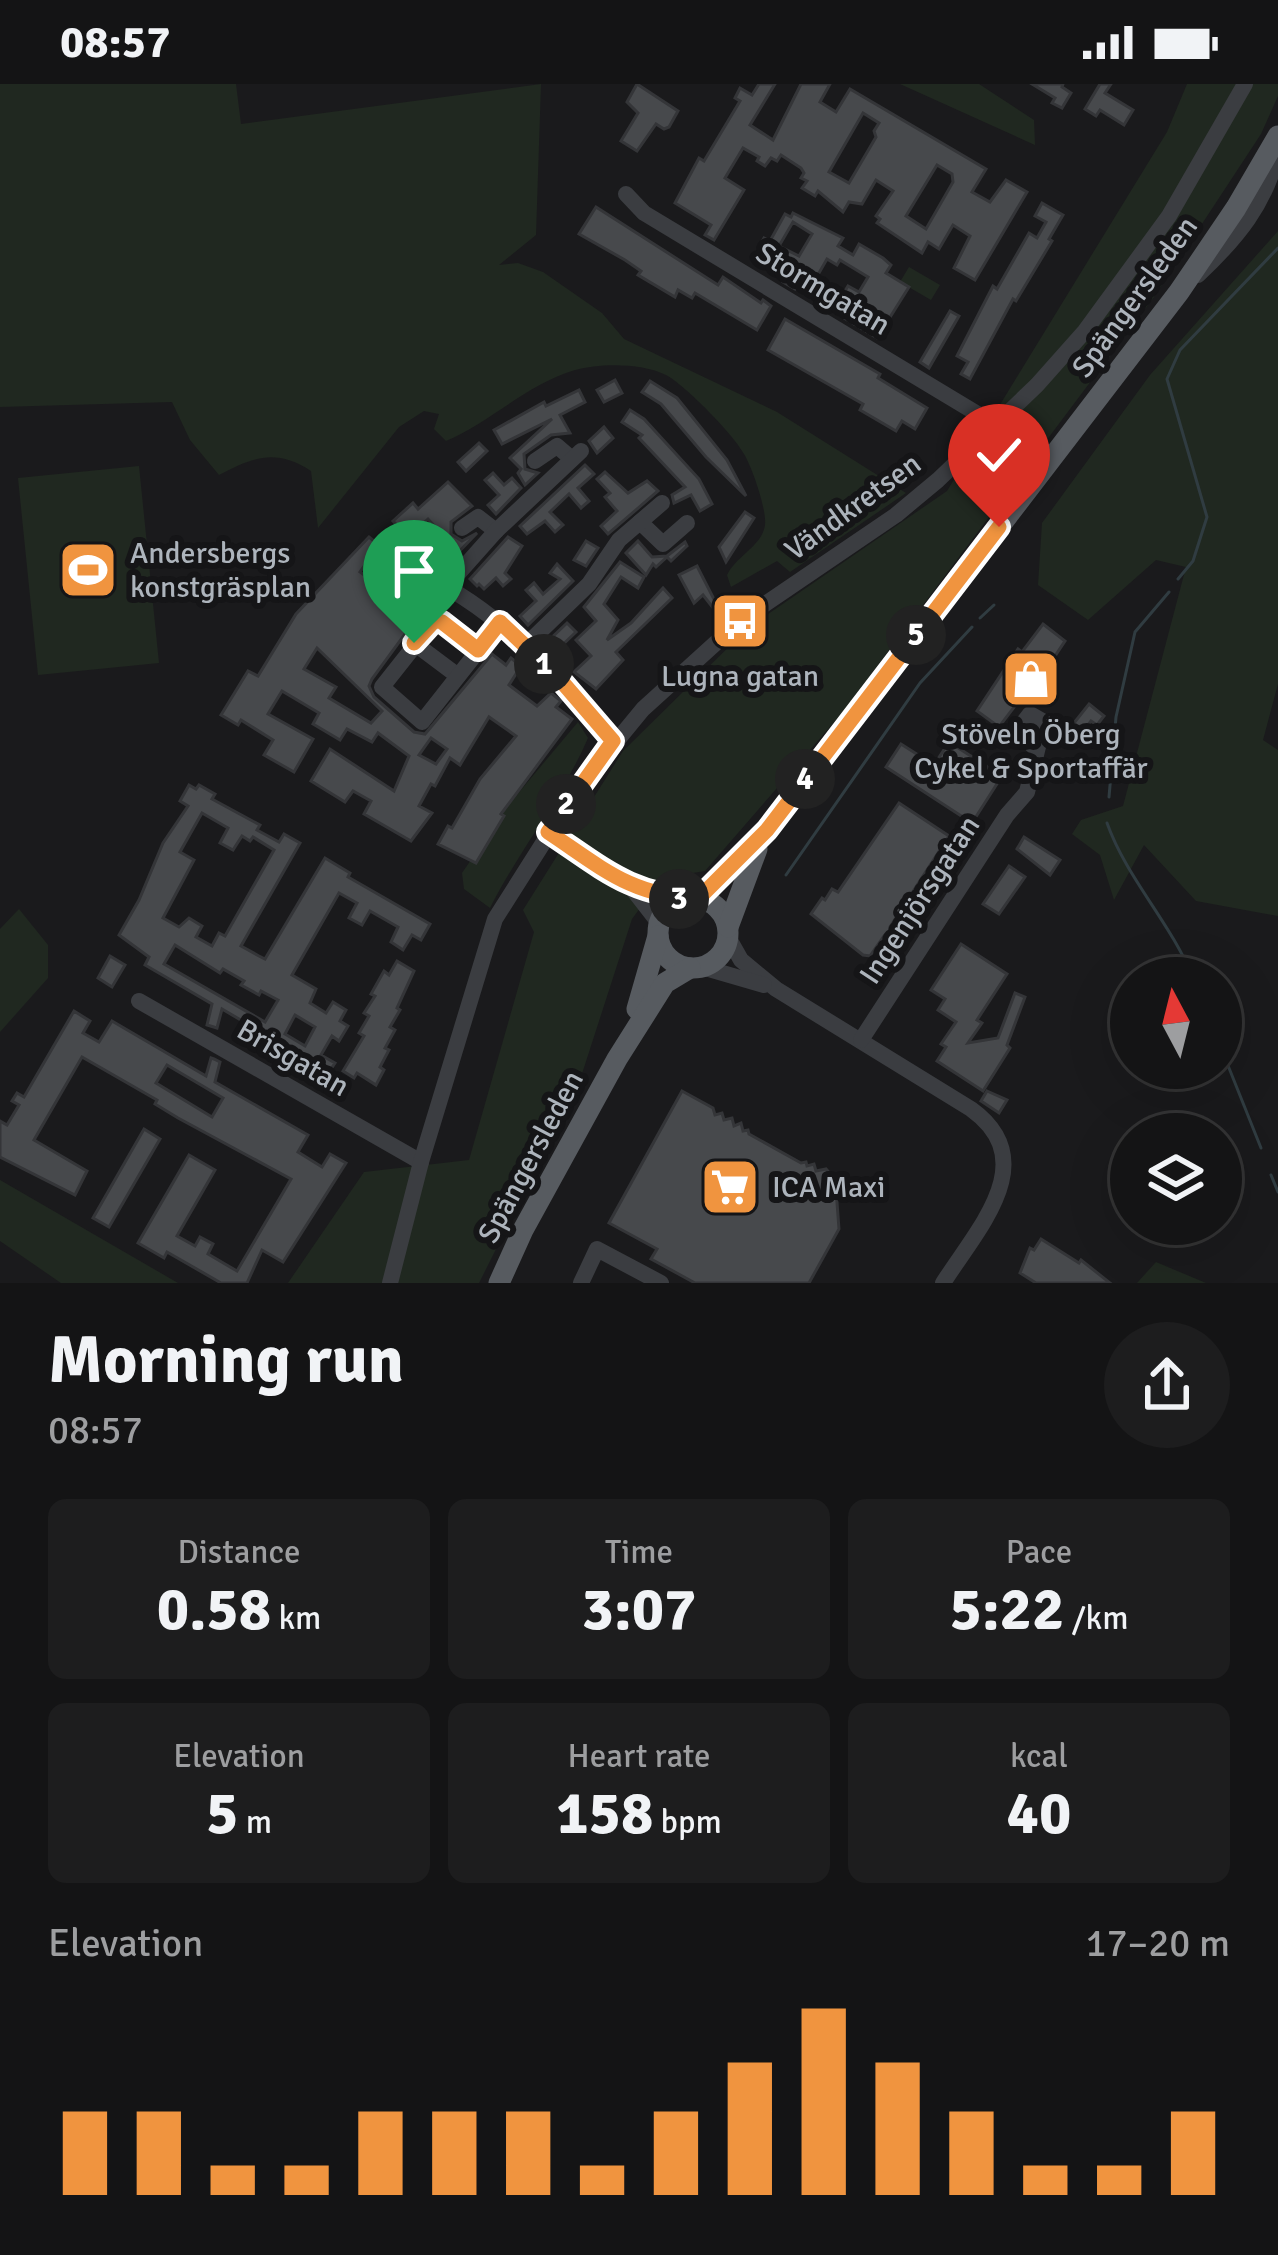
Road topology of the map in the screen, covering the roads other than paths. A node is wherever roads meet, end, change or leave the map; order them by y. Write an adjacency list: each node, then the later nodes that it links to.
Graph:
1 (1245, 84): 6 (street, Vändkretsen)
2 (1278, 136): 5 (main road, Spängersleden)
3 (1278, 150): 5 (street)
4 (626, 194): 6 (street, Stormgatan)
5 (1179, 292): 22 (main road, Spängersleden)
6 (997, 425): 20 (street, Vändkretsen)
7 (535, 461): 12 (street)
8 (662, 503): 9 (street)
9 (640, 522): 10 (street); 17 (street)
10 (687, 523)
11 (462, 528): 12 (street)
12 (496, 531): 14 (street)
13 (410, 568): 14 (street)
14 (448, 584): 15 (street)
15 (500, 622): 17 (street); 18 (street)
16 (414, 643): 18 (street); 19 (street); 19 (street)
17 (525, 646): 20 (street)
18 (478, 650): 19 (street)
19 (458, 676)
20 (613, 741): 23 (street, Vändkretsen)
21 (1037, 749): 31 (street, Ingenjörsgatan)
22 (767, 830): 25 (main road, Spängersleden); 27 (main road, Spängersleden)
23 (548, 832): 24 (street); 33 (street, Vändkretsen)
24 (631, 886): 25 (street); 26 (street)
25 (691, 899): 26 (main road, Spängersleden); 27 (main road)
26 (659, 930): 28 (main road); 32 (main road, Spängersleden)
27 (728, 932): 28 (main road, Spängersleden); 29 (street)
28 (696, 967): 29 (street); 32 (main road, Spängersleden)
29 (776, 989): 31 (street)
30 (139, 1000): 33 (street, Brisgatan)
31 (861, 1040): 38 (street)
32 (617, 1059): 35 (main road, Spängersleden)
33 (421, 1162): 34 (street, Vändkretsen)
34 (390, 1283)
35 (499, 1283)
36 (581, 1283): 37 (street)
37 (661, 1283)
38 (943, 1283)

